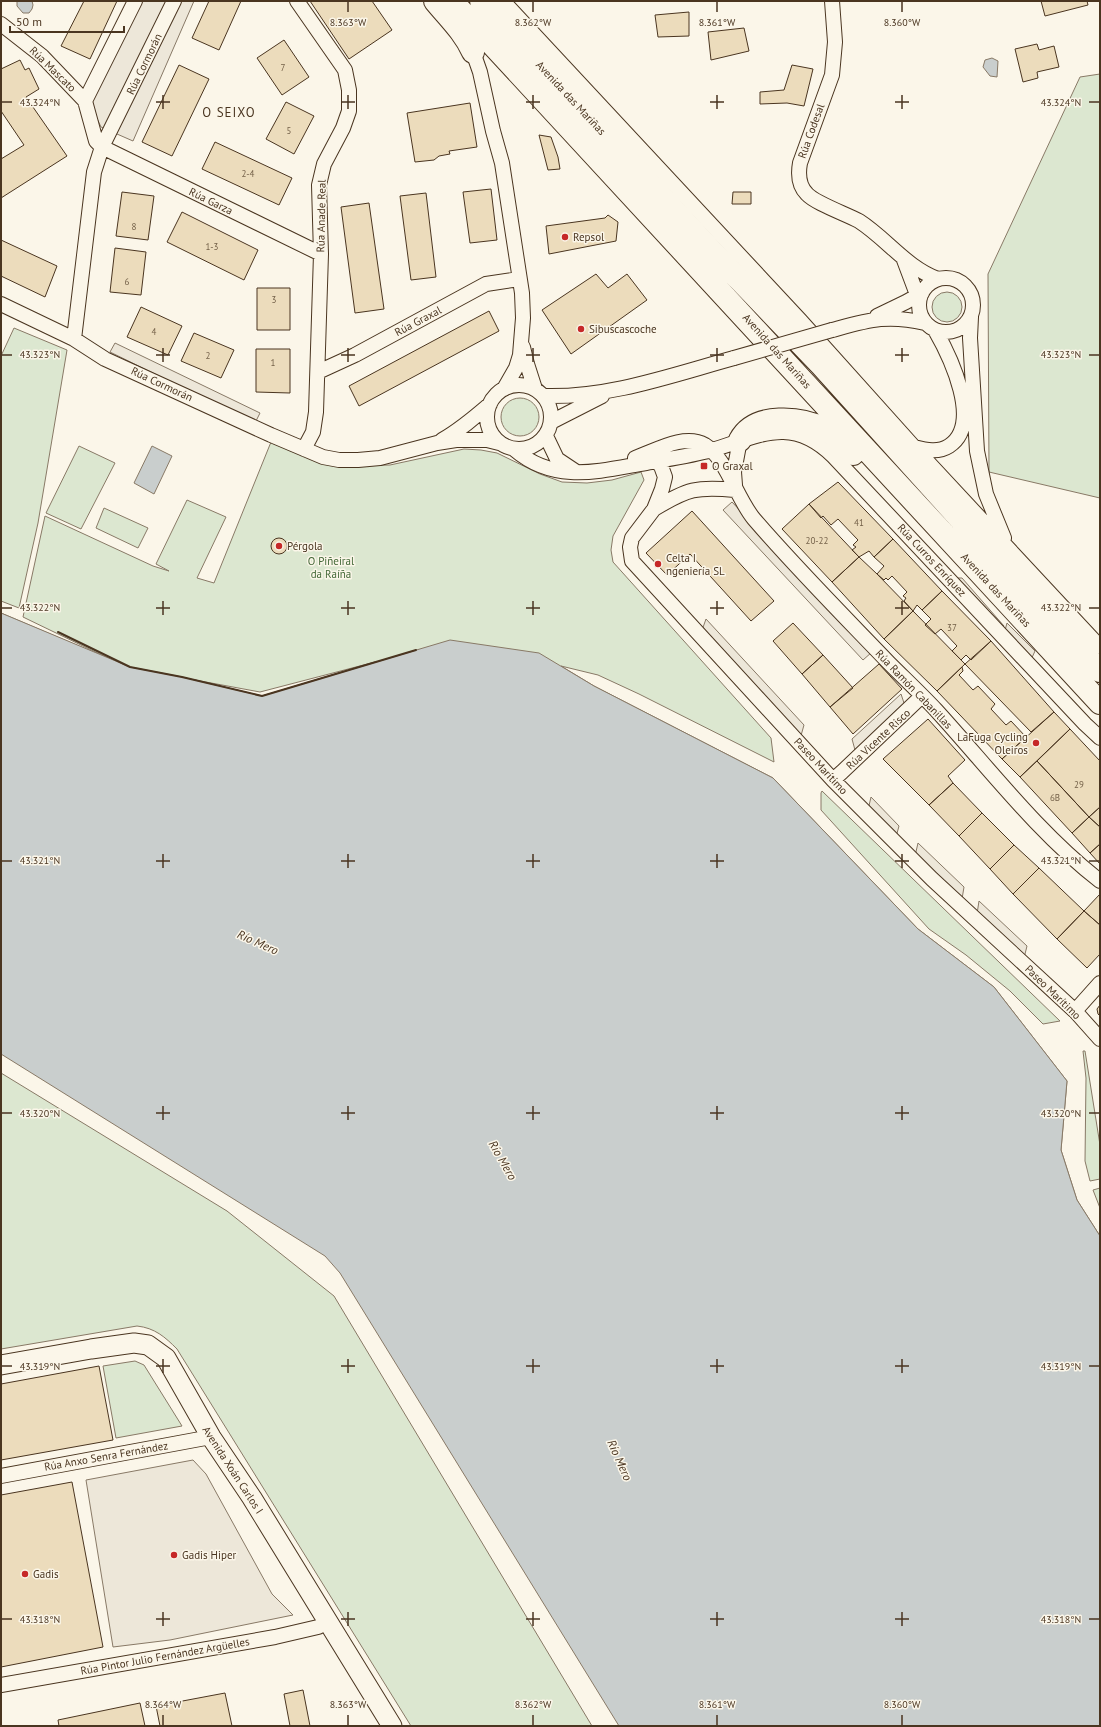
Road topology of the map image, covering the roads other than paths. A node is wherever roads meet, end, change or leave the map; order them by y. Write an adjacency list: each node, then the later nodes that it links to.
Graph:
1 (135, 1): 11 (street)
2 (174, 1): 12 (street, Rúa Cormorán)
3 (297, 1): 13 (street, Rúa Anade Real)
4 (435, 1): 10 (highway)
5 (452, 1): 44 (highway, Avenida das Mariñas)
6 (481, 1): 46 (highway, Avenida das Mariñas)
7 (503, 1): 34 (street)
8 (832, 1): 14 (street, Rúa Codesal)
9 (1, 24): 11 (street, Rúa Mascato)
10 (473, 52): 15 (street)
11 (85, 101): 12 (street)
12 (102, 147): 13 (street, Rúa Garza); 22 (street, Rúa Cormorán)
13 (321, 254): 24 (street, Rúa Anade Real)
14 (902, 256): 16 (street, Rúa Codesal); 17 (street, Rúa Codesal)
15 (520, 279): 23 (street); 24 (street, Rúa Graxal)
16 (938, 279): 17 (street); 19 (street)
17 (919, 296): 20 (street); 21 (street)
18 (1, 304): 22 (street)
19 (971, 317): 21 (street); 43 (street)
20 (866, 321): 21 (street); 26 (street, bridge)
21 (930, 327): 34 (street)
22 (74, 339): 35 (street, Rúa Cormorán)
23 (522, 339): 25 (street); 27 (street)
24 (318, 372): 35 (street, Rúa Anade Real)
25 (504, 389): 27 (street); 28 (street)
26 (615, 390): 27 (street); 29 (street)
27 (540, 393): 29 (street)
28 (490, 404): 32 (street, Rúa Cormorán); 33 (street)
29 (551, 422): 30 (street)
30 (546, 436): 36 (street); 40 (street)
31 (740, 440): 37 (street, Rúa Curros Enríquez); 41 (street); 44 (highway); 49 (street, Rúa Curros Enríquez)
32 (437, 443): 33 (street, Rúa Cormorán); 35 (street, Rúa Cormorán)
33 (499, 443): 36 (street)
34 (914, 447): 43 (street)
35 (304, 449)
36 (515, 450): 40 (street, Rúa Curros Enríquez)
37 (711, 450): 38 (street, Rúa Curros Enríquez); 39 (street); 41 (street, Rúa Ramón Cabanillas)
38 (656, 461): 39 (street, Rúa Curros Enríquez); 42 (street, Paseo Marítimo)
39 (611, 469): 40 (street, Rúa Curros Enríquez)
40 (578, 472)
41 (735, 490): 42 (street); 47 (street, Rúa Ramón Cabanillas)
42 (654, 509): 50 (street, Paseo Marítimo)
43 (1026, 568): 45 (street)
44 (996, 591): 48 (highway, Avenida das Mariñas)
45 (1100, 647)
46 (1100, 670)
47 (922, 696): 50 (street, Rúa Vicente Risco); 51 (street, Rúa Ramón Cabanillas)
48 (1100, 703)
49 (1100, 738)
50 (833, 780): 53 (street, Paseo Marítimo)
51 (1100, 881)
52 (1100, 983): 53 (street)
53 (1074, 1011): 54 (street, Paseo Marítimo)
54 (1100, 1039)
55 (1, 1365): 56 (street, Avenida Xoán Carlos I)
56 (211, 1437): 57 (street, Rúa Anxo Senra Fernández); 58 (street, Avenida Xoán Carlos I)
57 (1, 1476)
58 (328, 1622): 59 (street, Rúa Pintor Julio Fernández Argüelles); 60 (street, Avenida Xoán Carlos I)
59 (1, 1685)
60 (392, 1726)

